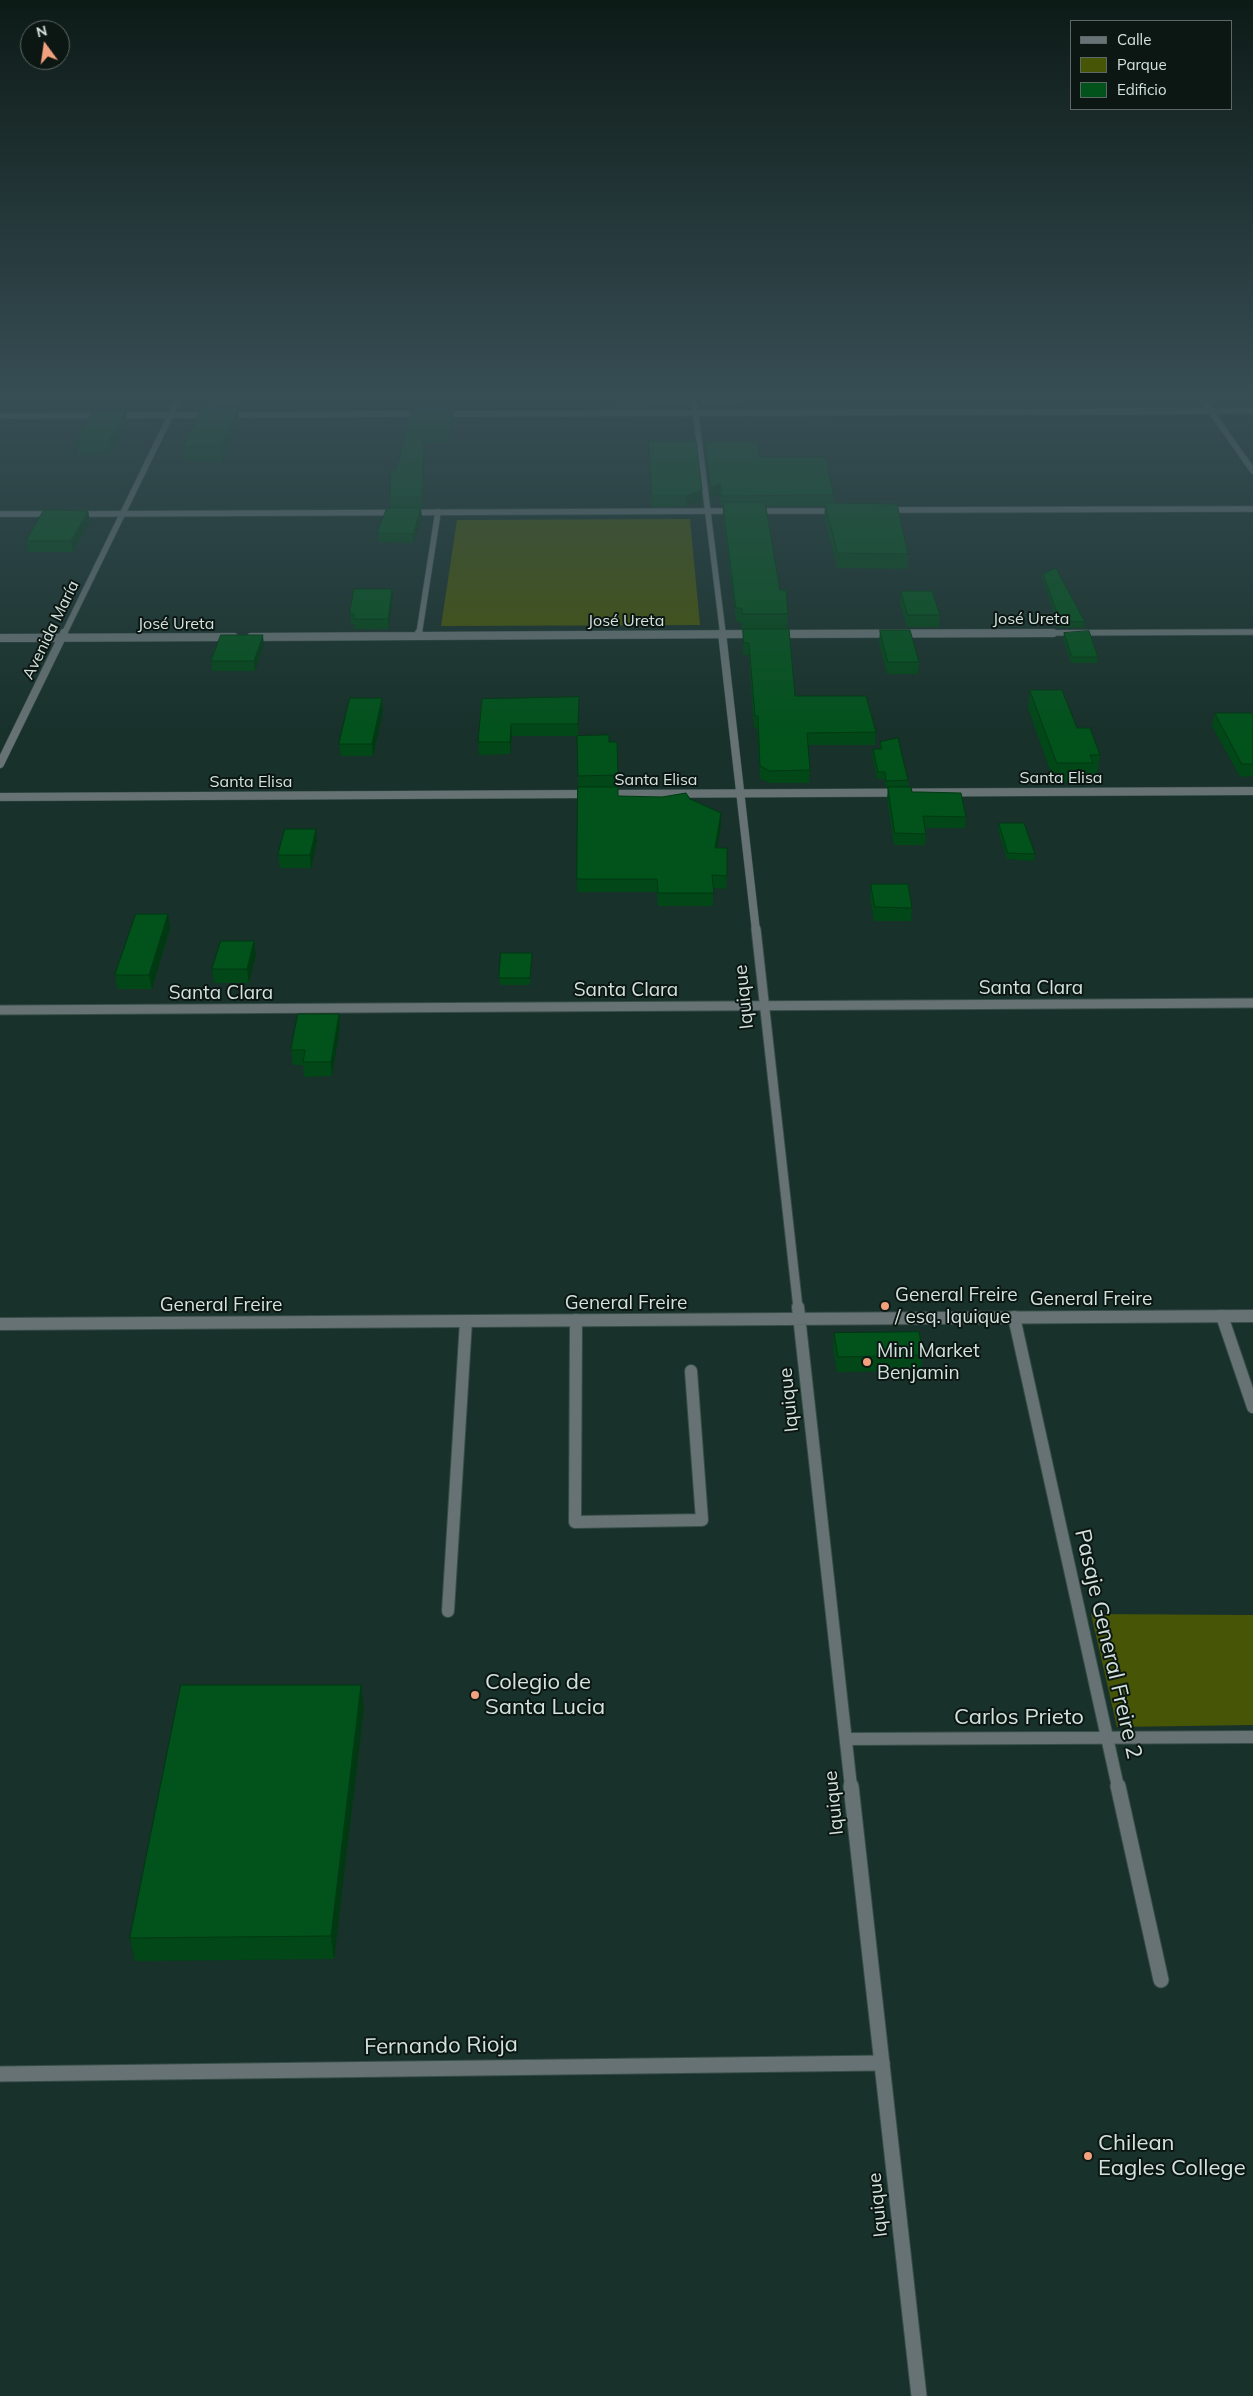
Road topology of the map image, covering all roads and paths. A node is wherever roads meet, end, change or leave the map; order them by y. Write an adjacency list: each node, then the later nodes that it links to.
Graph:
1 (708, 511): 7 (street, Iquique)
2 (438, 512): 3 (street); 5 (street); 10 (street)
3 (488, 512)
4 (0, 514): 5 (street)
5 (123, 514): 12 (street, Avenida María)
6 (1253, 632): 9 (street, José Ureta)
7 (723, 634): 8 (street, José Ureta); 10 (street, José Ureta); 15 (street, Iquique)
8 (760, 634)
9 (770, 634)
10 (419, 636): 12 (street, José Ureta)
11 (0, 638): 12 (street, José Ureta)
12 (62, 638): 13 (street, Avenida María)
13 (0, 764)
14 (1253, 791): 15 (street, Santa Elisa)
15 (740, 793): 16 (street, Santa Elisa); 18 (street, Iquique)
16 (0, 797)
17 (1253, 1003): 18 (street, Santa Clara)
18 (764, 1006): 19 (street, Santa Clara); 23 (street, Iquique)
19 (0, 1010)
20 (1222, 1316): 21 (street, General Freire); 22 (street, General Freire); 28 (street)
21 (1253, 1316)
22 (1014, 1317): 23 (street, General Freire); 30 (street, Pasaje General Freire 2)
23 (799, 1318): 24 (street, General Freire); 32 (street, Iquique)
24 (576, 1320): 25 (street, General Freire); 27 (street)
25 (466, 1321): 26 (street, General Freire); 29 (street)
26 (0, 1324)
27 (690, 1372)
28 (1253, 1407)
29 (448, 1611)
30 (1107, 1737): 31 (street, Carlos Prieto); 32 (street, Carlos Prieto); 33 (street, Pasaje General Freire 2)
31 (1253, 1737)
32 (846, 1739): 34 (street, Iquique)
33 (1161, 1980)
34 (882, 2063): 35 (street, Fernando Rioja); 36 (street, Iquique)
35 (0, 2074)
36 (919, 2396)

